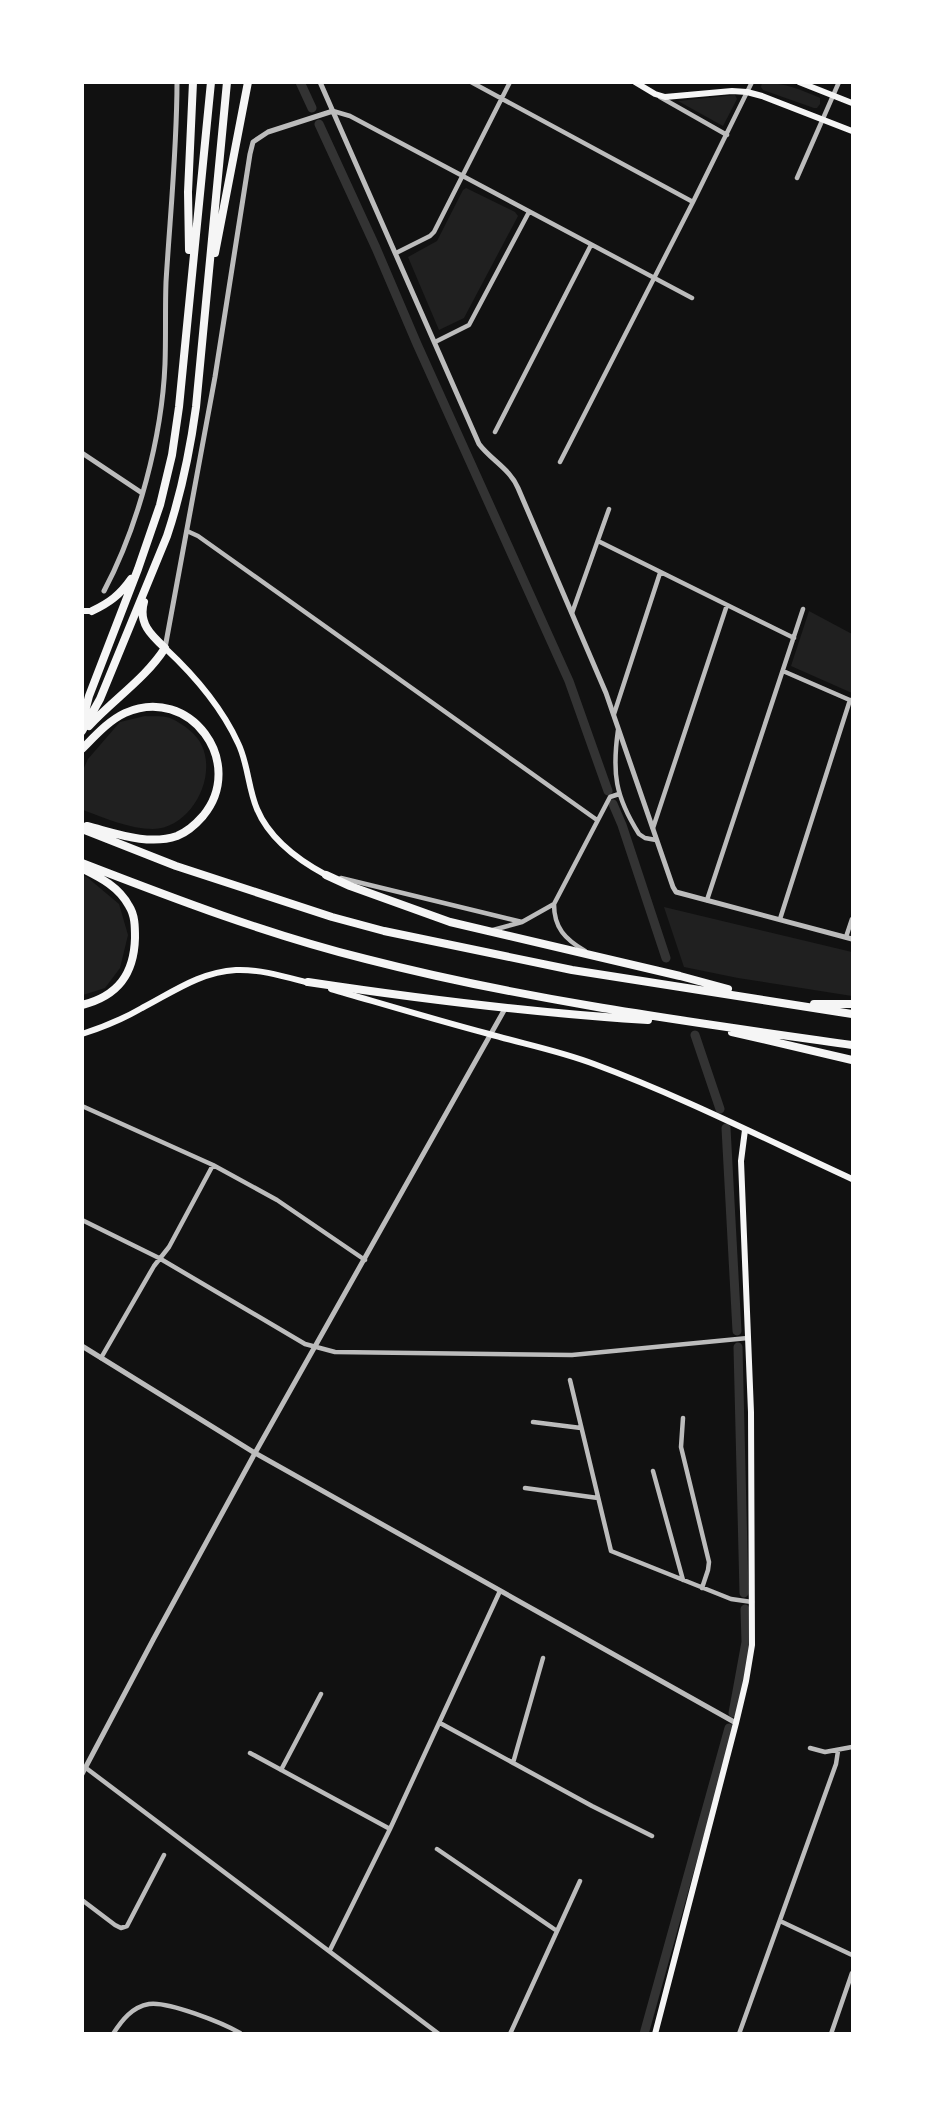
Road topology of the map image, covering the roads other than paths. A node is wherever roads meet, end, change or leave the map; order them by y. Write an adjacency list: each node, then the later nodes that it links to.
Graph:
1 (177, 82): 36 (street)
2 (193, 82): 29 (highway)
3 (211, 82): 29 (highway)
4 (227, 82): 30 (highway)
5 (248, 82): 30 (highway)
6 (320, 82): 18 (street)
7 (471, 82): 16 (street)
8 (510, 82): 16 (street)
9 (635, 82): 14 (main road)
10 (752, 82): 13 (street)
11 (799, 82): 15 (main road)
12 (839, 82): 15 (street)
13 (747, 92): 14 (main road); 19 (main road); 21 (street)
14 (655, 94): 21 (street)
15 (833, 95): 17 (main road); 19 (street)
16 (501, 99): 22 (street); 24 (street)
17 (852, 103)
18 (333, 111): 22 (street); 27 (street); 38 (street)
19 (823, 119): 20 (main road); 23 (street)
20 (852, 131)
21 (727, 135): 24 (street)
22 (462, 176): 25 (street); 27 (street)
23 (797, 178)
24 (693, 202): 28 (street)
25 (529, 212): 26 (street); 32 (street)
26 (591, 245): 28 (street); 33 (street)
27 (396, 253): 32 (street)
28 (653, 278): 31 (street); 35 (street)
29 (190, 290): 40 (highway)
30 (207, 292): 42 (highway)
31 (692, 298)
32 (435, 342): 47 (street)
33 (495, 432)
34 (82, 453): 36 (street)
35 (560, 462)
36 (142, 493): 43 (street)
37 (609, 509): 39 (street)
38 (187, 531): 49 (street); 58 (street)
39 (598, 542): 41 (street); 47 (street)
40 (138, 569): 46 (highway); 53 (highway)
41 (660, 573): 44 (street); 52 (street)
42 (151, 575): 49 (highway); 55 (highway)
43 (104, 591)
44 (727, 605): 48 (street); 60 (street)
45 (804, 609): 48 (street)
46 (87, 611)
47 (572, 613): 52 (street)
48 (794, 638): 50 (street)
49 (165, 648): 55 (highway); 64 (main road)
50 (783, 670): 51 (street); 65 (street)
51 (851, 700): 67 (street)
52 (614, 714): 54 (street)
53 (82, 723)
54 (618, 727): 57 (street); 60 (street)
55 (82, 732)
56 (82, 749): 59 (highway)
57 (619, 794): 58 (street); 61 (street)
58 (597, 820): 66 (street)
59 (82, 827): 74 (highway)
60 (653, 828): 61 (street)
61 (656, 840): 65 (street)
62 (82, 863): 80 (highway)
63 (82, 868): 76 (highway)
64 (326, 875): 69 (street); 70 (highway)
65 (707, 900): 67 (street)
66 (554, 904): 69 (street); 72 (street)
67 (780, 919): 71 (street)
68 (852, 919): 71 (street)
69 (522, 922): 70 (street)
70 (486, 932): 72 (highway)
71 (849, 938)
72 (598, 957): 74 (highway)
73 (308, 982): 78 (highway); 81 (main road); 82 (main road)
74 (764, 999): 77 (highway)
75 (852, 1004): 77 (highway)
76 (82, 1005)
77 (788, 1005): 79 (highway)
78 (506, 1007): 80 (highway); 82 (street)
79 (852, 1014)
80 (694, 1022): 83 (highway); 84 (highway)
81 (82, 1034)
82 (490, 1035): 86 (main road); 91 (street)
83 (852, 1044)
84 (852, 1060)
85 (82, 1106): 87 (street)
86 (745, 1130): 88 (main road); 92 (main road)
87 (213, 1165): 90 (street); 91 (street)
88 (852, 1179)
89 (82, 1220): 90 (street)
90 (159, 1258): 94 (street); 95 (street)
91 (365, 1260): 94 (street)
92 (748, 1338): 94 (street); 107 (main road)
93 (82, 1346): 95 (street)
94 (315, 1348): 100 (street)
95 (101, 1358): 100 (street)
96 (570, 1380): 99 (street)
97 (683, 1418): 105 (street)
98 (533, 1422): 99 (street)
99 (581, 1428): 103 (street)
100 (255, 1453): 106 (street); 117 (street)
101 (652, 1471): 104 (street)
102 (525, 1488): 103 (street)
103 (598, 1498): 104 (street)
104 (683, 1580): 105 (street)
105 (702, 1588): 107 (street)
106 (500, 1591): 110 (street); 111 (street)
107 (752, 1602): 111 (main road)
108 (543, 1658): 116 (street)
109 (321, 1694): 118 (street)
110 (440, 1723): 116 (street); 120 (street)
111 (736, 1723): 135 (main road)
112 (852, 1747): 114 (street)
113 (810, 1748): 114 (street)
114 (838, 1751): 126 (street)
115 (250, 1753): 118 (street)
116 (513, 1763): 121 (street)
117 (86, 1768): 119 (street); 128 (street)
118 (281, 1770): 120 (street)
119 (82, 1774)
120 (390, 1829): 128 (street)
121 (652, 1836)
122 (437, 1849): 127 (street)
123 (164, 1855): 125 (street)
124 (580, 1881): 127 (street)
125 (82, 1900)
126 (780, 1921): 129 (street); 136 (street)
127 (557, 1931): 134 (street)
128 (330, 1950): 133 (street)
129 (852, 1955)
130 (852, 1973): 137 (street)
131 (240, 2033): 132 (street)
132 (113, 2034)
133 (439, 2034)
134 (510, 2034)
135 (655, 2034)
136 (739, 2034)
137 (831, 2034)

